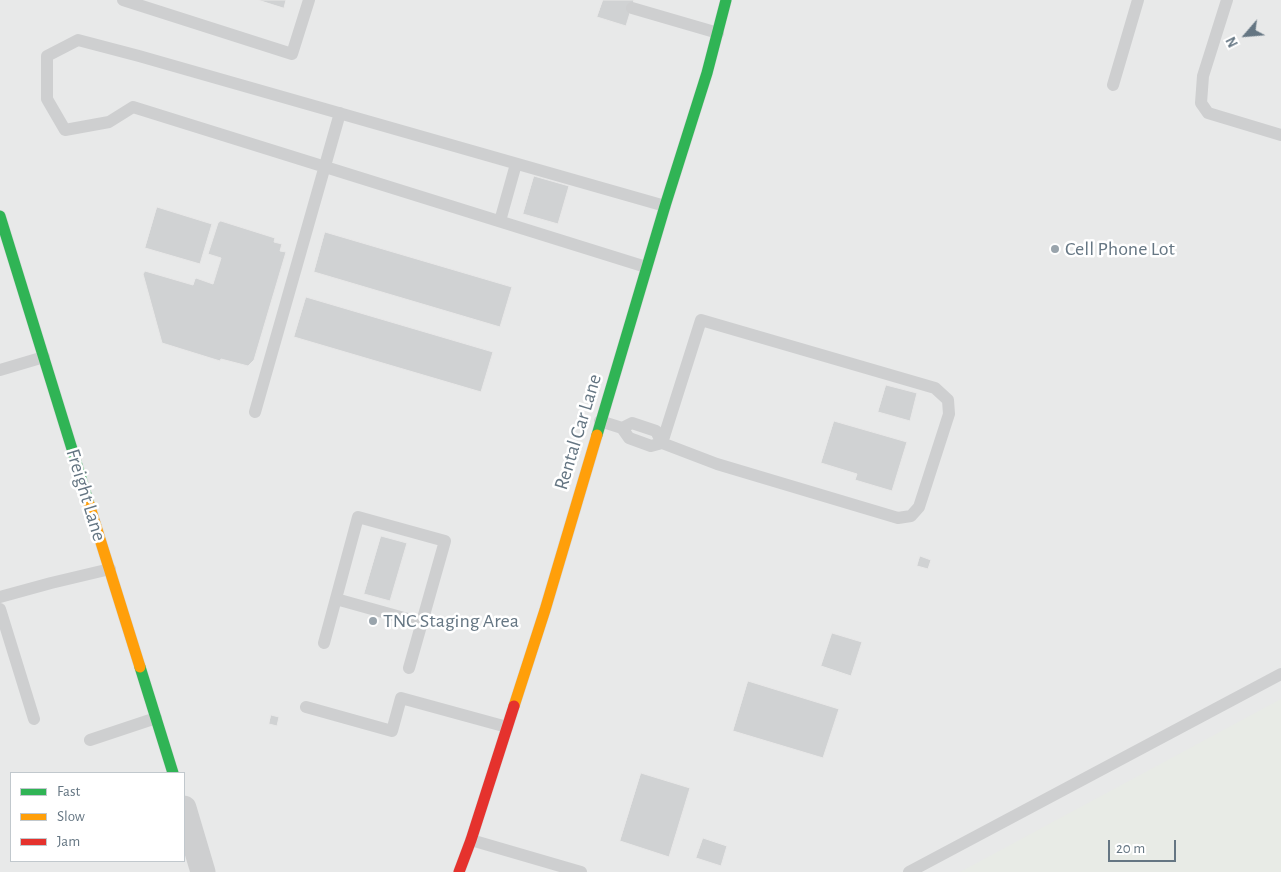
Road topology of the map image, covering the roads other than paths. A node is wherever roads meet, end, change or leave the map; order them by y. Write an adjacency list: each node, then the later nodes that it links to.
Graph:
1 (123, 0): 2 (lane)
2 (309, 0)
3 (726, 0): 7 (street, Rental Car Lane)
4 (1138, 0): 8 (lane)
5 (1227, 0): 10 (lane)
6 (632, 8): 7 (lane)
7 (718, 33): 13 (street, Rental Car Lane)
8 (1113, 85)
9 (340, 113): 11 (lane); 12 (lane); 12 (lane)
10 (1281, 135)
11 (516, 164): 13 (lane); 15 (lane)
12 (324, 166): 15 (lane); 19 (lane)
13 (665, 206): 16 (street, Rental Car Lane)
14 (0, 216): 17 (street, Freight Lane)
15 (500, 221): 16 (lane)
16 (646, 267): 20 (street, Rental Car Lane)
17 (44, 356): 18 (lane); 22 (street, Freight Lane)
18 (0, 370)
19 (255, 412)
20 (600, 421): 21 (lane); 33 (street, Rental Car Lane)
21 (662, 443): 21 (lane)
22 (110, 570): 23 (lane); 31 (street, Freight Lane)
23 (0, 597)
24 (336, 598): 26 (lane); 26 (lane); 27 (lane)
25 (0, 608): 32 (lane)
26 (422, 624): 28 (lane)
27 (324, 643)
28 (409, 668)
29 (1281, 674): 41 (lane)
30 (306, 707): 33 (lane)
31 (156, 718): 34 (lane); 35 (street, Freight Lane)
32 (34, 719)
33 (507, 727): 37 (street, Rental Car Lane)
34 (90, 740)
35 (173, 772)
36 (185, 811): 38 (street)
37 (471, 840): 39 (street, Rental Car Lane); 40 (lane)
38 (204, 872)
39 (459, 872)
40 (581, 872)
41 (910, 872)

